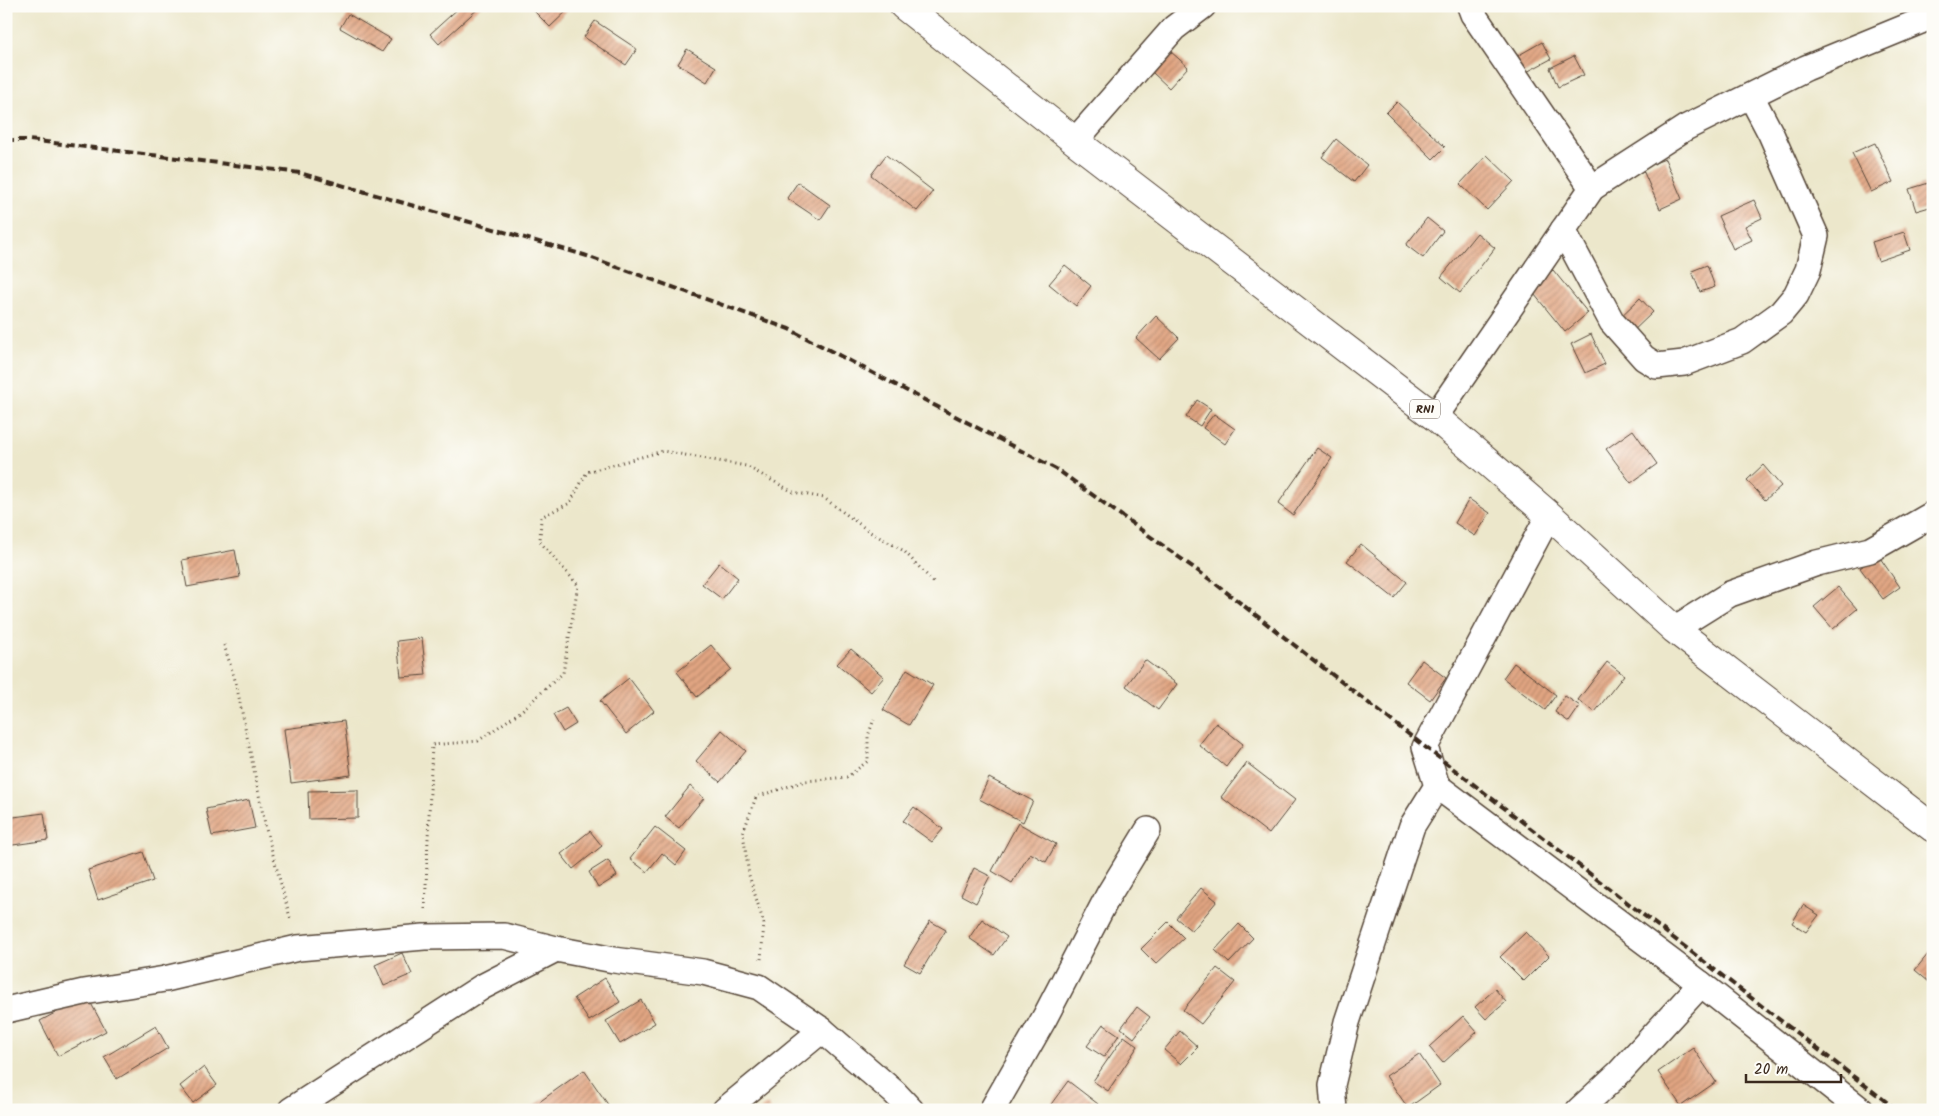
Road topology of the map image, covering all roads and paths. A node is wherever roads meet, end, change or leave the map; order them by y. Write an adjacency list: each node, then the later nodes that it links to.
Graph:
1 (904, 6): 6 (highway, RN1)
2 (1203, 6): 6 (street)
3 (1470, 6): 7 (street)
4 (1933, 16): 5 (street)
5 (1752, 96): 7 (street); 8 (street)
6 (1075, 141): 9 (highway, RN1)
7 (1592, 188): 8 (street)
8 (1563, 230): 9 (street)
9 (1435, 417): 11 (highway, RN1)
10 (1933, 514): 13 (street)
11 (1549, 516): 13 (highway, RN1); 16 (street)
12 (936, 585): 19 (path)
13 (1674, 629): 17 (highway, RN1)
14 (224, 645): 20 (path)
15 (874, 719): 23 (path)
16 (1437, 786): 22 (street); 30 (street)
17 (1933, 828)
18 (1148, 830): 29 (street)
19 (424, 937): 20 (street); 21 (street)
20 (298, 948): 24 (street)
21 (556, 949): 23 (street); 26 (street)
22 (1701, 984): 31 (street); 32 (street)
23 (759, 987): 25 (street)
24 (6, 1010)
25 (822, 1030): 27 (street); 28 (street)
26 (291, 1110)
27 (725, 1110)
28 (911, 1110)
29 (992, 1110)
30 (1334, 1110)
31 (1579, 1110)
32 (1861, 1110)

